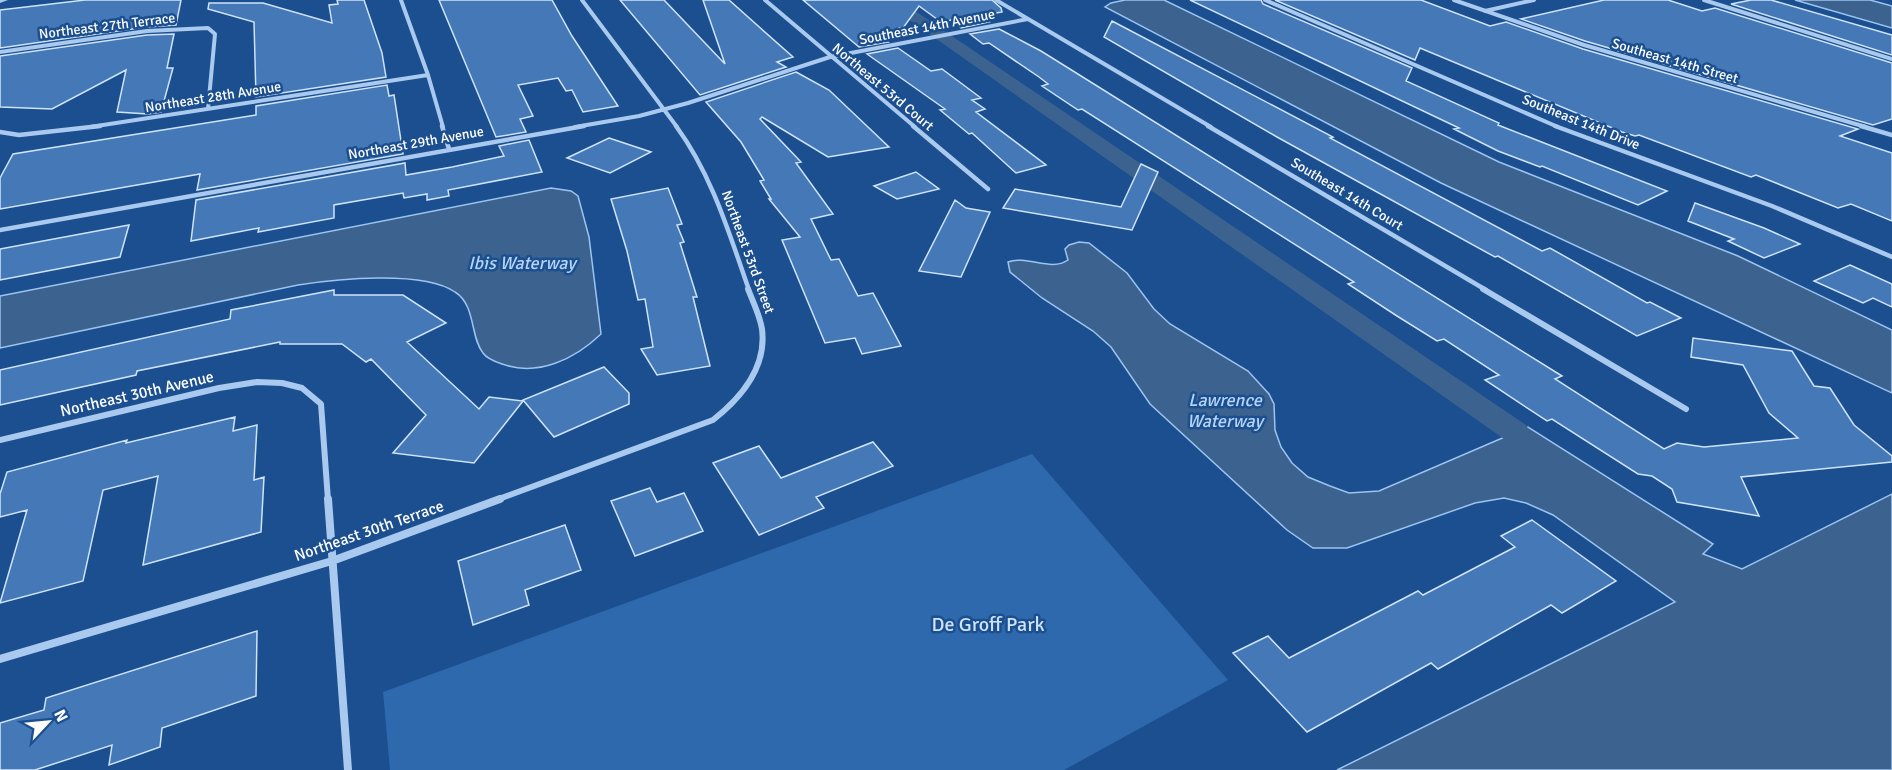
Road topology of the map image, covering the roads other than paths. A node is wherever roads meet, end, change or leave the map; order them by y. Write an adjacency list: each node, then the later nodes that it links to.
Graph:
1 (5, 0): 10 (street)
2 (401, 0): 16 (street)
3 (582, 0): 18 (street, Northeast 53rd Street)
4 (765, 0): 14 (street, Northeast 53rd Court)
5 (996, 0): 12 (street, Southeast 14th Court)
6 (1265, 0): 24 (street, Southeast 14th Drive)
7 (1454, 0): 11 (street, Southeast 14th Street)
8 (1534, 0): 11 (street)
9 (1704, 0): 15 (street)
10 (0, 1)
11 (1485, 11): 20 (street, Southeast 14th Street)
12 (1028, 19): 14 (street, Southeast 14th Avenue); 26 (street, Southeast 14th Court)
13 (0, 52): 17 (street, Northeast 27th Terrace)
14 (830, 57): 18 (street, Northeast 29th Avenue); 22 (street, Northeast 53rd Court)
15 (1892, 59)
16 (428, 75): 17 (street, Northeast 28th Avenue); 21 (street)
17 (208, 109): 19 (street, Northeast 28th Avenue)
18 (666, 110): 21 (street, Northeast 29th Avenue); 25 (street, Northeast 53rd Street)
19 (0, 132)
20 (1892, 135)
21 (449, 149): 23 (street, Northeast 29th Avenue)
22 (988, 189)
23 (0, 230)
24 (1892, 257)
25 (737, 403): 28 (street, Northeast 30th Terrace)
26 (1686, 409)
27 (0, 440): 28 (street, Northeast 30th Avenue)
28 (332, 561): 29 (street, Northeast 30th Terrace); 30 (street)
29 (0, 659)
30 (348, 770)

